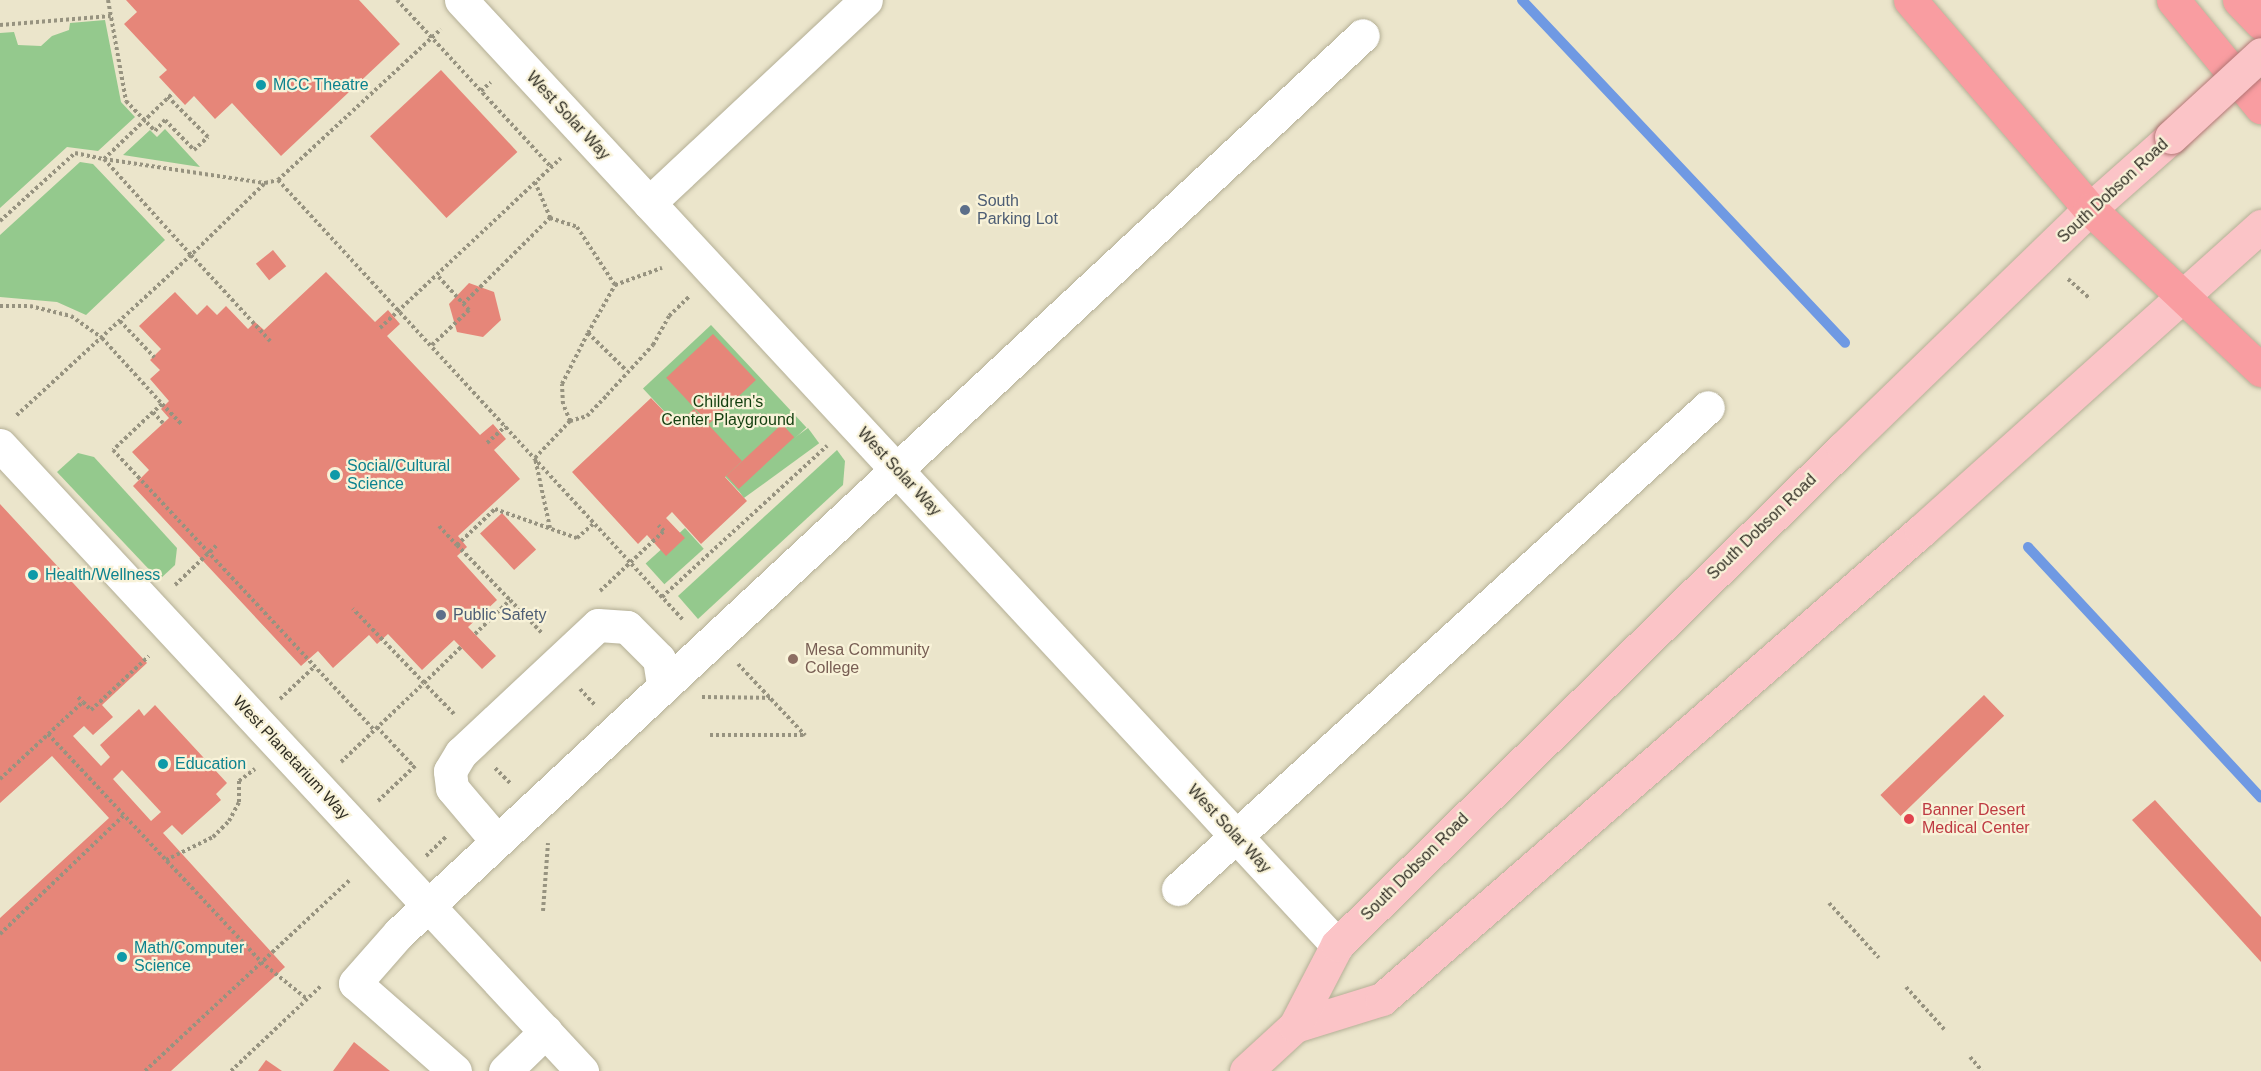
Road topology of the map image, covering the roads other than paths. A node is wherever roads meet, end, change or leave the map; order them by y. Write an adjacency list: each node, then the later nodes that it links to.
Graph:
1 (866, 0): 10 (lane)
2 (1910, 0): 11 (highway)
3 (2173, 0): 9 (highway)
4 (2239, 0): 6 (highway)
5 (455, 11): 10 (lane, West Solar Way)
6 (2261, 23)
7 (1363, 35): 17 (lane)
8 (2261, 54): 11 (main road, South Dobson Road, bridge)
9 (2261, 107)
10 (649, 203): 17 (lane, West Solar Way)
11 (2090, 209): 13 (highway); 23 (main road, South Dobson Road)
12 (2260, 226): 13 (main road, South Dobson Road)
13 (2181, 299): 14 (highway); 24 (main road, South Dobson Road)
14 (2261, 370)
15 (1708, 407): 19 (lane)
16 (4, 434): 22 (lane, West Planetarium Way)
17 (896, 469): 18 (lane); 19 (lane, West Solar Way)
18 (663, 684): 20 (lane); 20 (lane)
19 (1237, 837): 21 (lane); 23 (lane, West Solar Way)
20 (496, 840): 22 (lane)
21 (1178, 889)
22 (427, 904): 25 (lane, West Planetarium Way); 26 (lane)
23 (1337, 945): 24 (main road, South Dobson Road)
24 (1295, 1026): 29 (main road, South Dobson Road)
25 (546, 1031): 27 (lane); 28 (lane, West Planetarium Way)
26 (455, 1071)
27 (505, 1071)
28 (582, 1071)
29 (1246, 1071)

